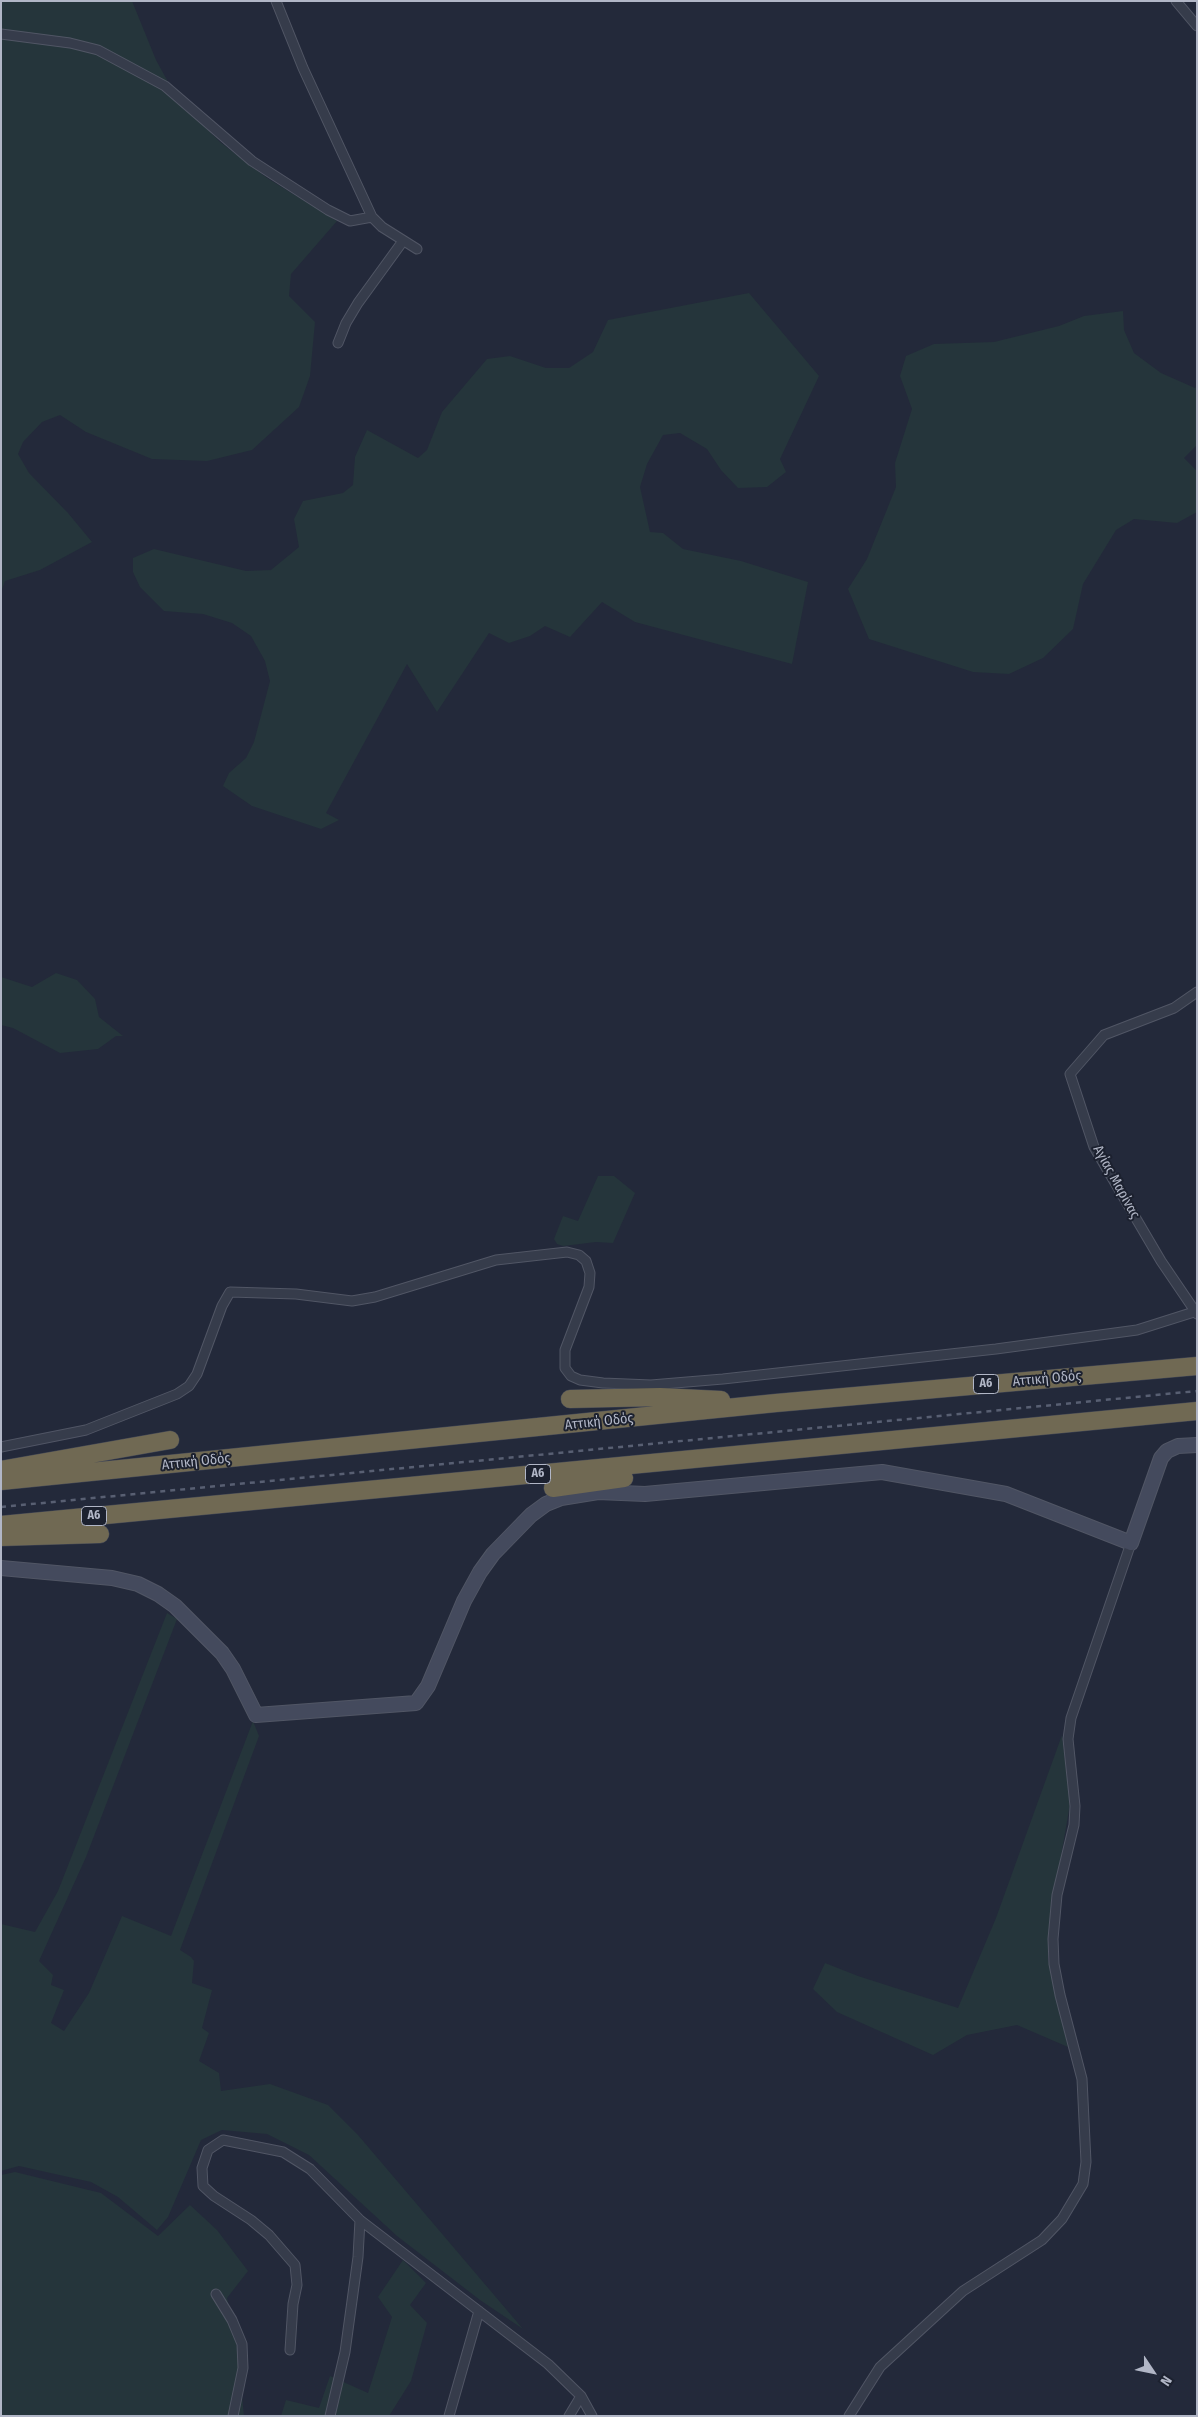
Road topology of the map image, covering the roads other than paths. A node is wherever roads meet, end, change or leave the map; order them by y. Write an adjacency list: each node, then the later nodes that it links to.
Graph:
1 (276, 1): 5 (street)
2 (1176, 1): 3 (street)
3 (1197, 26)
4 (1, 34): 5 (street)
5 (372, 217): 6 (street)
6 (402, 241): 7 (street); 8 (street)
7 (418, 249)
8 (338, 344)
9 (1197, 992): 10 (street, Αγίας Μαρίνας)
10 (1196, 1312): 18 (street)
11 (1197, 1366): 13 (highway, Αττική Οδός / Α6)
12 (570, 1399): 13 (highway)
13 (776, 1403): 20 (highway, Αττική Οδός / Α6)
14 (1197, 1411): 16 (highway, Α6)
15 (170, 1440): 19 (highway)
16 (890, 1441): 21 (highway); 22 (highway, Α6)
17 (1197, 1445): 25 (street)
18 (1, 1447)
19 (1, 1470)
20 (1, 1481)
21 (553, 1488)
22 (1, 1525)
23 (100, 1534): 24 (highway)
24 (1, 1537)
25 (1130, 1543): 26 (street); 37 (street)
26 (1, 1568)
27 (360, 2220): 29 (street); 30 (street); 33 (street)
28 (216, 2294): 32 (street)
29 (479, 2311): 31 (street); 34 (street)
30 (290, 2350)
31 (581, 2396): 35 (street); 36 (street)
32 (232, 2416)
33 (330, 2416)
34 (448, 2416)
35 (569, 2416)
36 (592, 2416)
37 (849, 2416)

